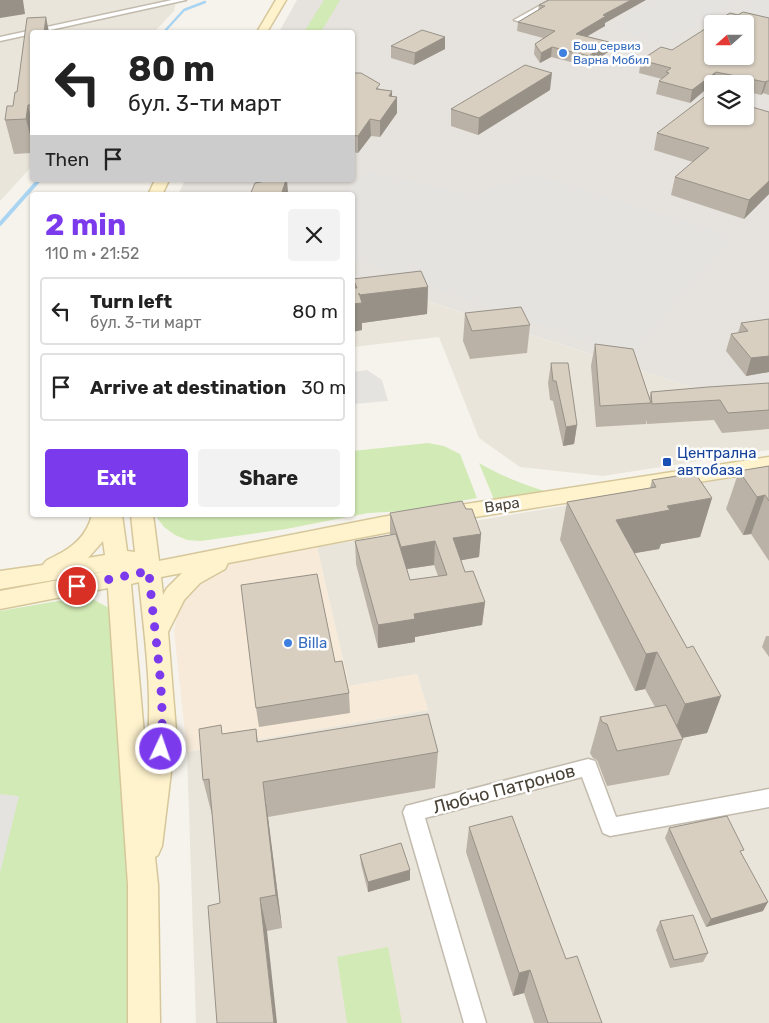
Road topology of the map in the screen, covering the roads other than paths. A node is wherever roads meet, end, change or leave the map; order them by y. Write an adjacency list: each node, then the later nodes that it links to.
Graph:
1 (182, 0): 5 (street)
2 (281, 0): 6 (main road)
3 (556, 0): 4 (street)
4 (518, 20)
5 (42, 30)
6 (263, 30)
7 (30, 33): 8 (street)
8 (0, 39)
9 (769, 464): 13 (main road, Вяра)
10 (103, 517): 16 (main road)
11 (111, 517): 15 (main road)
12 (142, 517): 14 (main road)
13 (235, 552): 14 (main road, Вяра); 18 (main road)
14 (148, 564): 15 (main road, Вяра); 18 (main road)
15 (118, 570): 16 (main road); 17 (main road); 20 (main road)
16 (9, 579)
17 (0, 600)
18 (156, 632): 20 (main road)
19 (769, 798): 22 (street, Любчо Патронов)
20 (142, 886): 21 (main road)
21 (144, 1023)
22 (476, 1023)

